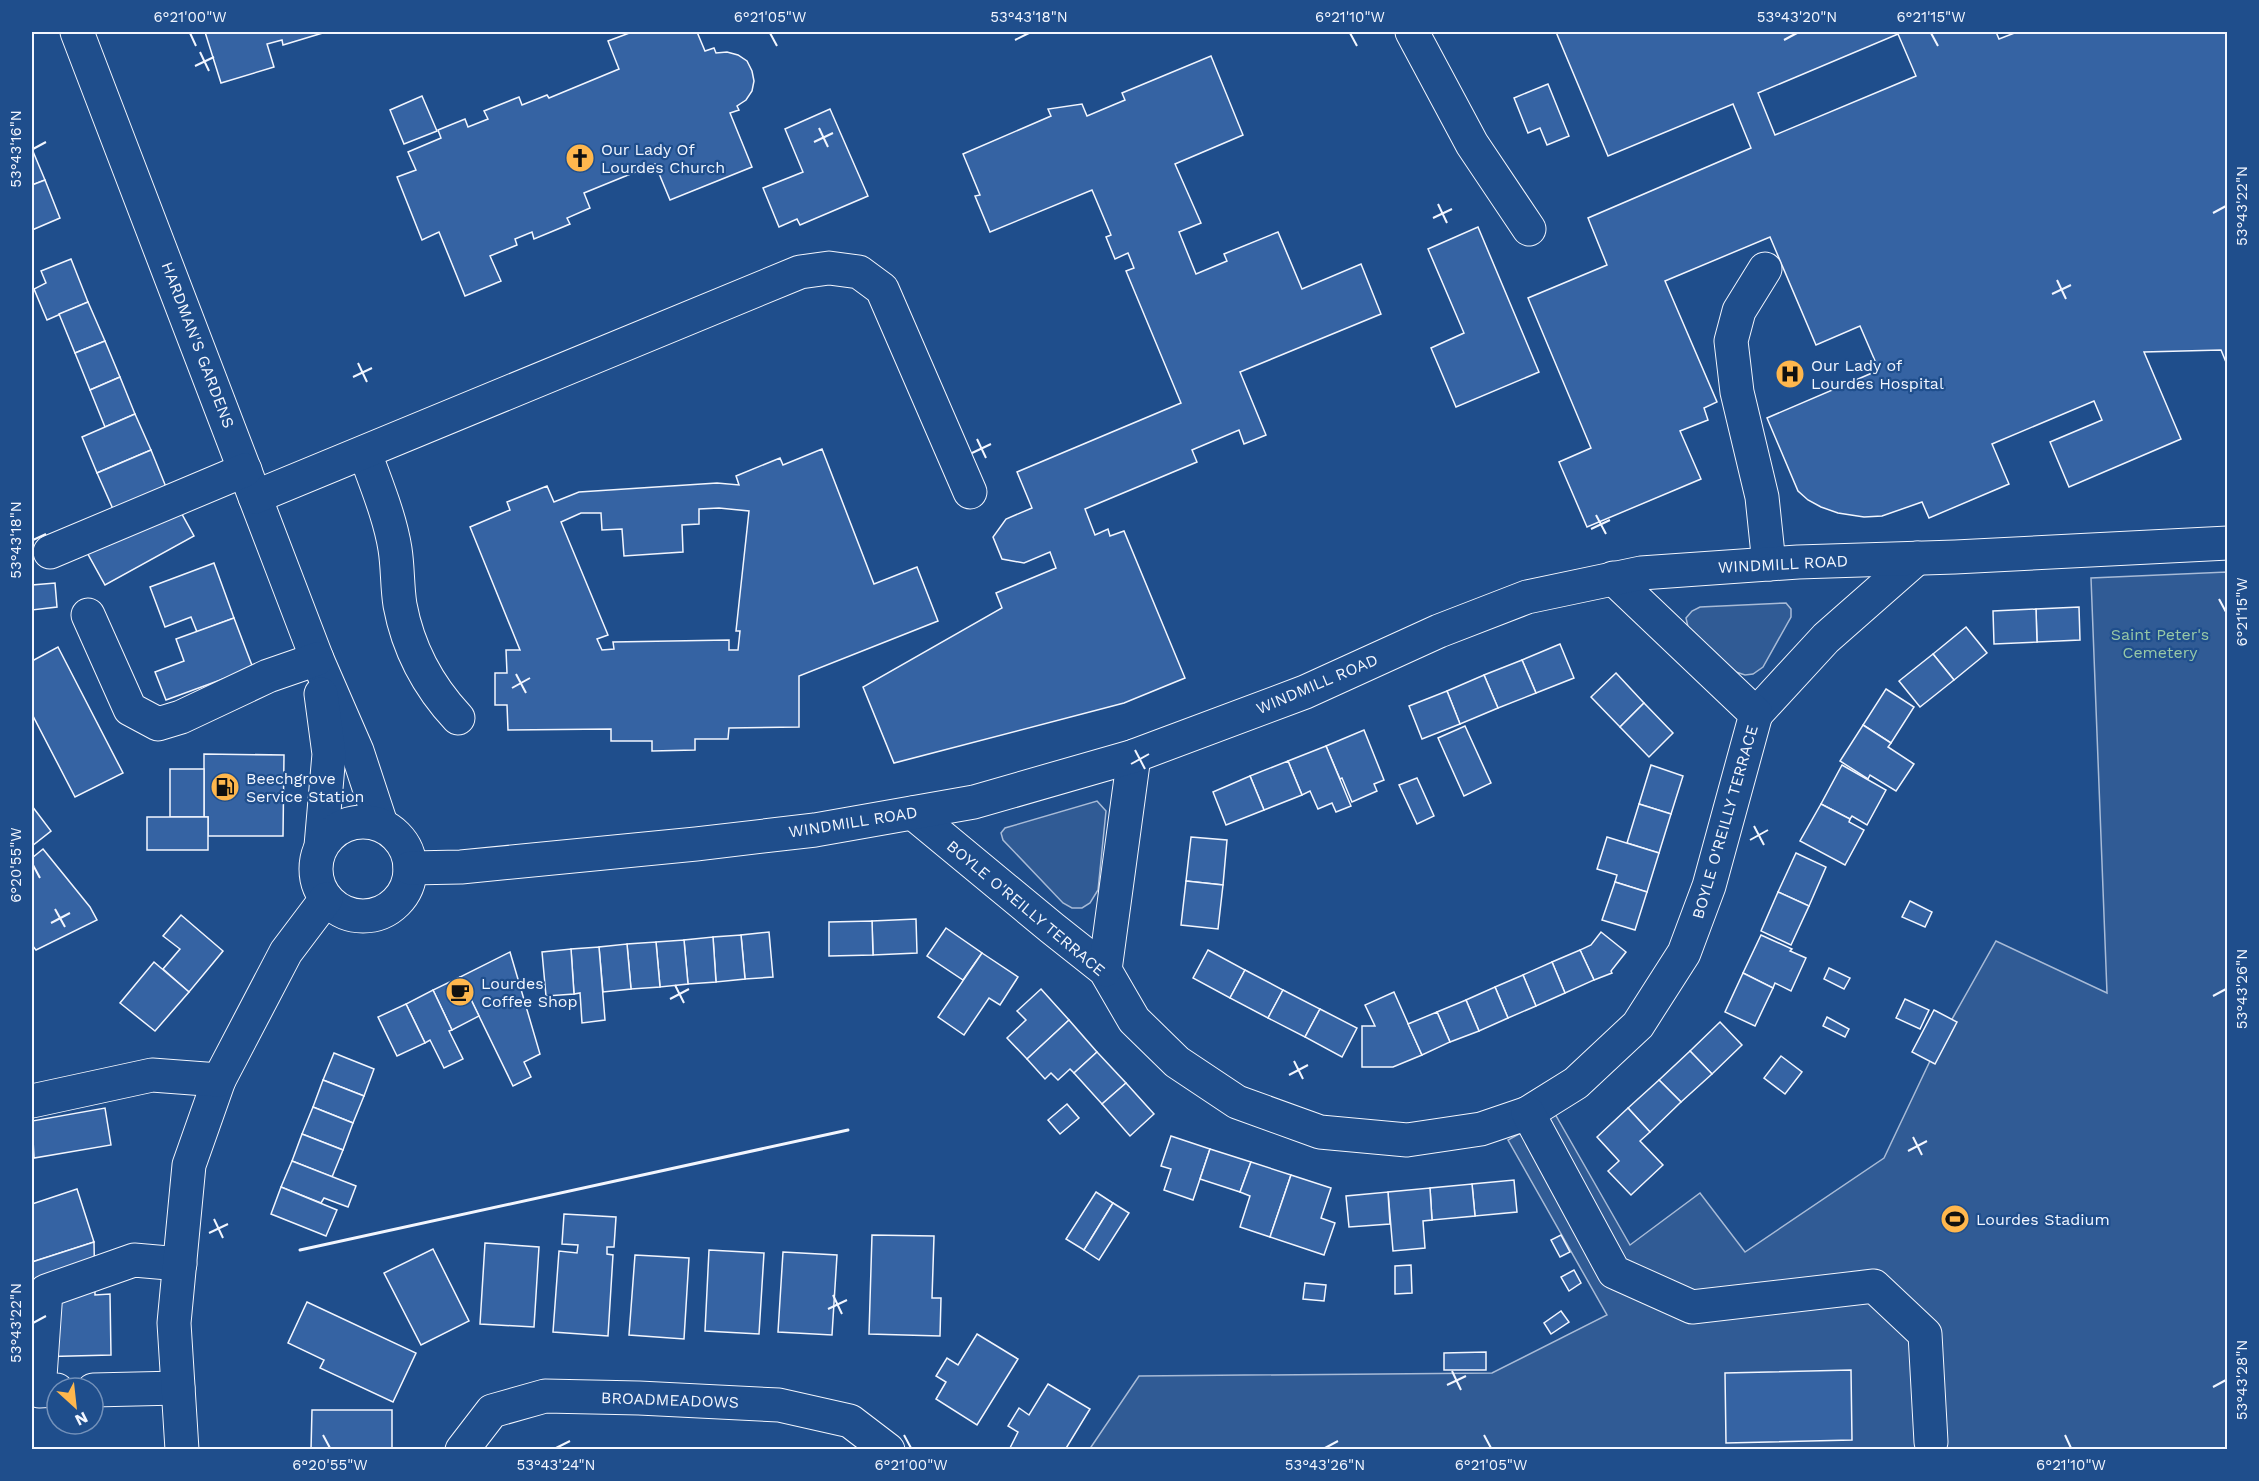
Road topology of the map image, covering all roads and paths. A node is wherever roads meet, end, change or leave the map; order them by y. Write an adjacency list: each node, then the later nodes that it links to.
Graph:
1 (77, 32): 6 (street, HARDMAN'S GARDENS)
2 (1412, 32): 3 (street)
3 (1529, 229)
4 (1765, 269): 11 (street)
5 (365, 453): 6 (street); 7 (street); 16 (street)
6 (250, 484): 9 (street); 14 (street, HARDMAN'S GARDENS)
7 (970, 492)
8 (2228, 543): 10 (street, WINDMILL ROAD)
9 (50, 552)
10 (1917, 558): 11 (street, WINDMILL ROAD); 15 (street)
11 (1769, 564): 12 (street, WINDMILL ROAD)
12 (1612, 579): 15 (street, BOYLE O'REILLY TERRACE); 17 (street, WINDMILL ROAD)
13 (88, 615): 14 (street)
14 (317, 659): 19 (street, HARDMAN'S GARDENS); 20 (street, HARDMAN'S GARDENS)
15 (1756, 714): 26 (street, BOYLE O'REILLY TERRACE)
16 (458, 718)
17 (1134, 756): 18 (street, WINDMILL ROAD); 23 (street)
18 (913, 813): 21 (street, WINDMILL ROAD); 23 (street, BOYLE O'REILLY TERRACE)
19 (381, 824): 20 (street); 21 (street)
20 (321, 846): 22 (street)
21 (411, 868): 22 (street)
22 (326, 899): 24 (street)
23 (1105, 970): 26 (street, BOYLE O'REILLY TERRACE)
24 (219, 1080): 25 (street); 27 (street)
25 (32, 1101)
26 (1528, 1113): 31 (street)
27 (180, 1264): 28 (street); 30 (street)
28 (178, 1388): 29 (street); 32 (street)
29 (105, 1390)
30 (45, 1391)
31 (1931, 1442)
32 (182, 1449)
33 (462, 1449): 34 (street, BROADMEADOWS)
34 (888, 1449)

